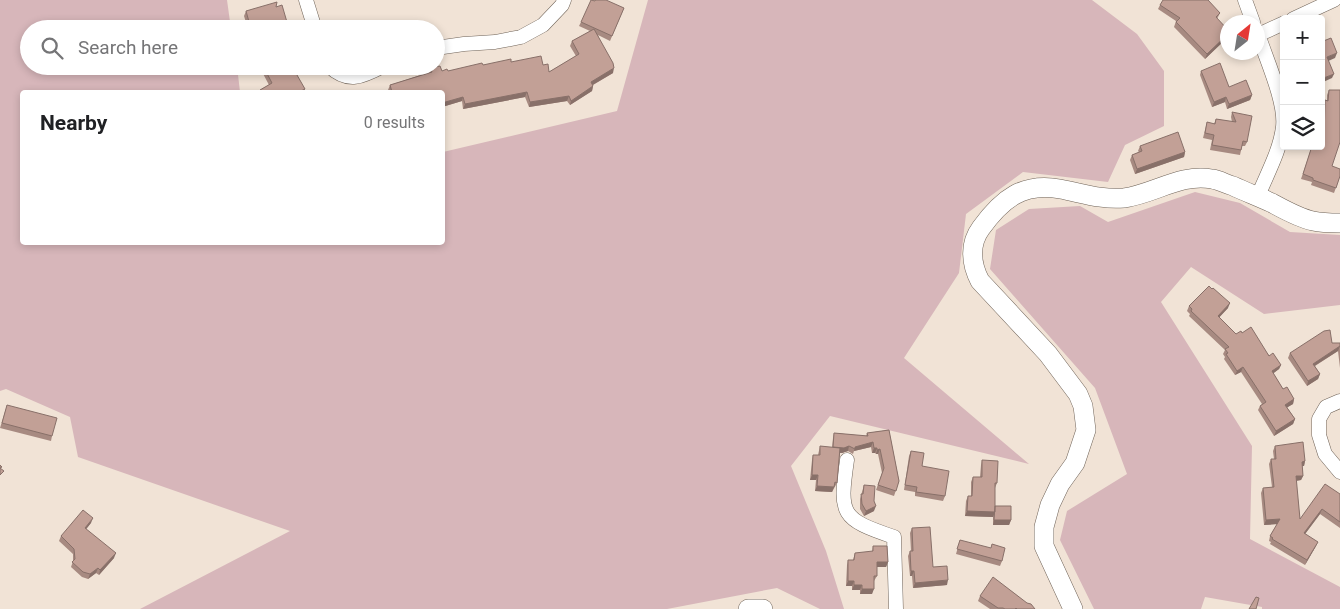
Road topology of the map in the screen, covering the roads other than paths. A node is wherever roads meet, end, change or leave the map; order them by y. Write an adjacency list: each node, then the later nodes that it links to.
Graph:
1 (306, 0): 7 (street)
2 (564, 0): 10 (street)
3 (1245, 0): 5 (street)
4 (1334, 0): 6 (street)
5 (1250, 15)
6 (1302, 15)
7 (312, 20)
8 (1280, 25): 9 (street)
9 (1265, 31)
10 (445, 47)
11 (1265, 55): 14 (street)
12 (341, 75): 13 (street)
13 (366, 75)
14 (1258, 196): 15 (main road); 22 (main road)
15 (1340, 223)
16 (1340, 402): 18 (street)
17 (847, 460): 21 (street)
18 (1340, 472)
19 (748, 609): 20 (main road)
20 (764, 609)
21 (896, 609)
22 (1073, 609)

